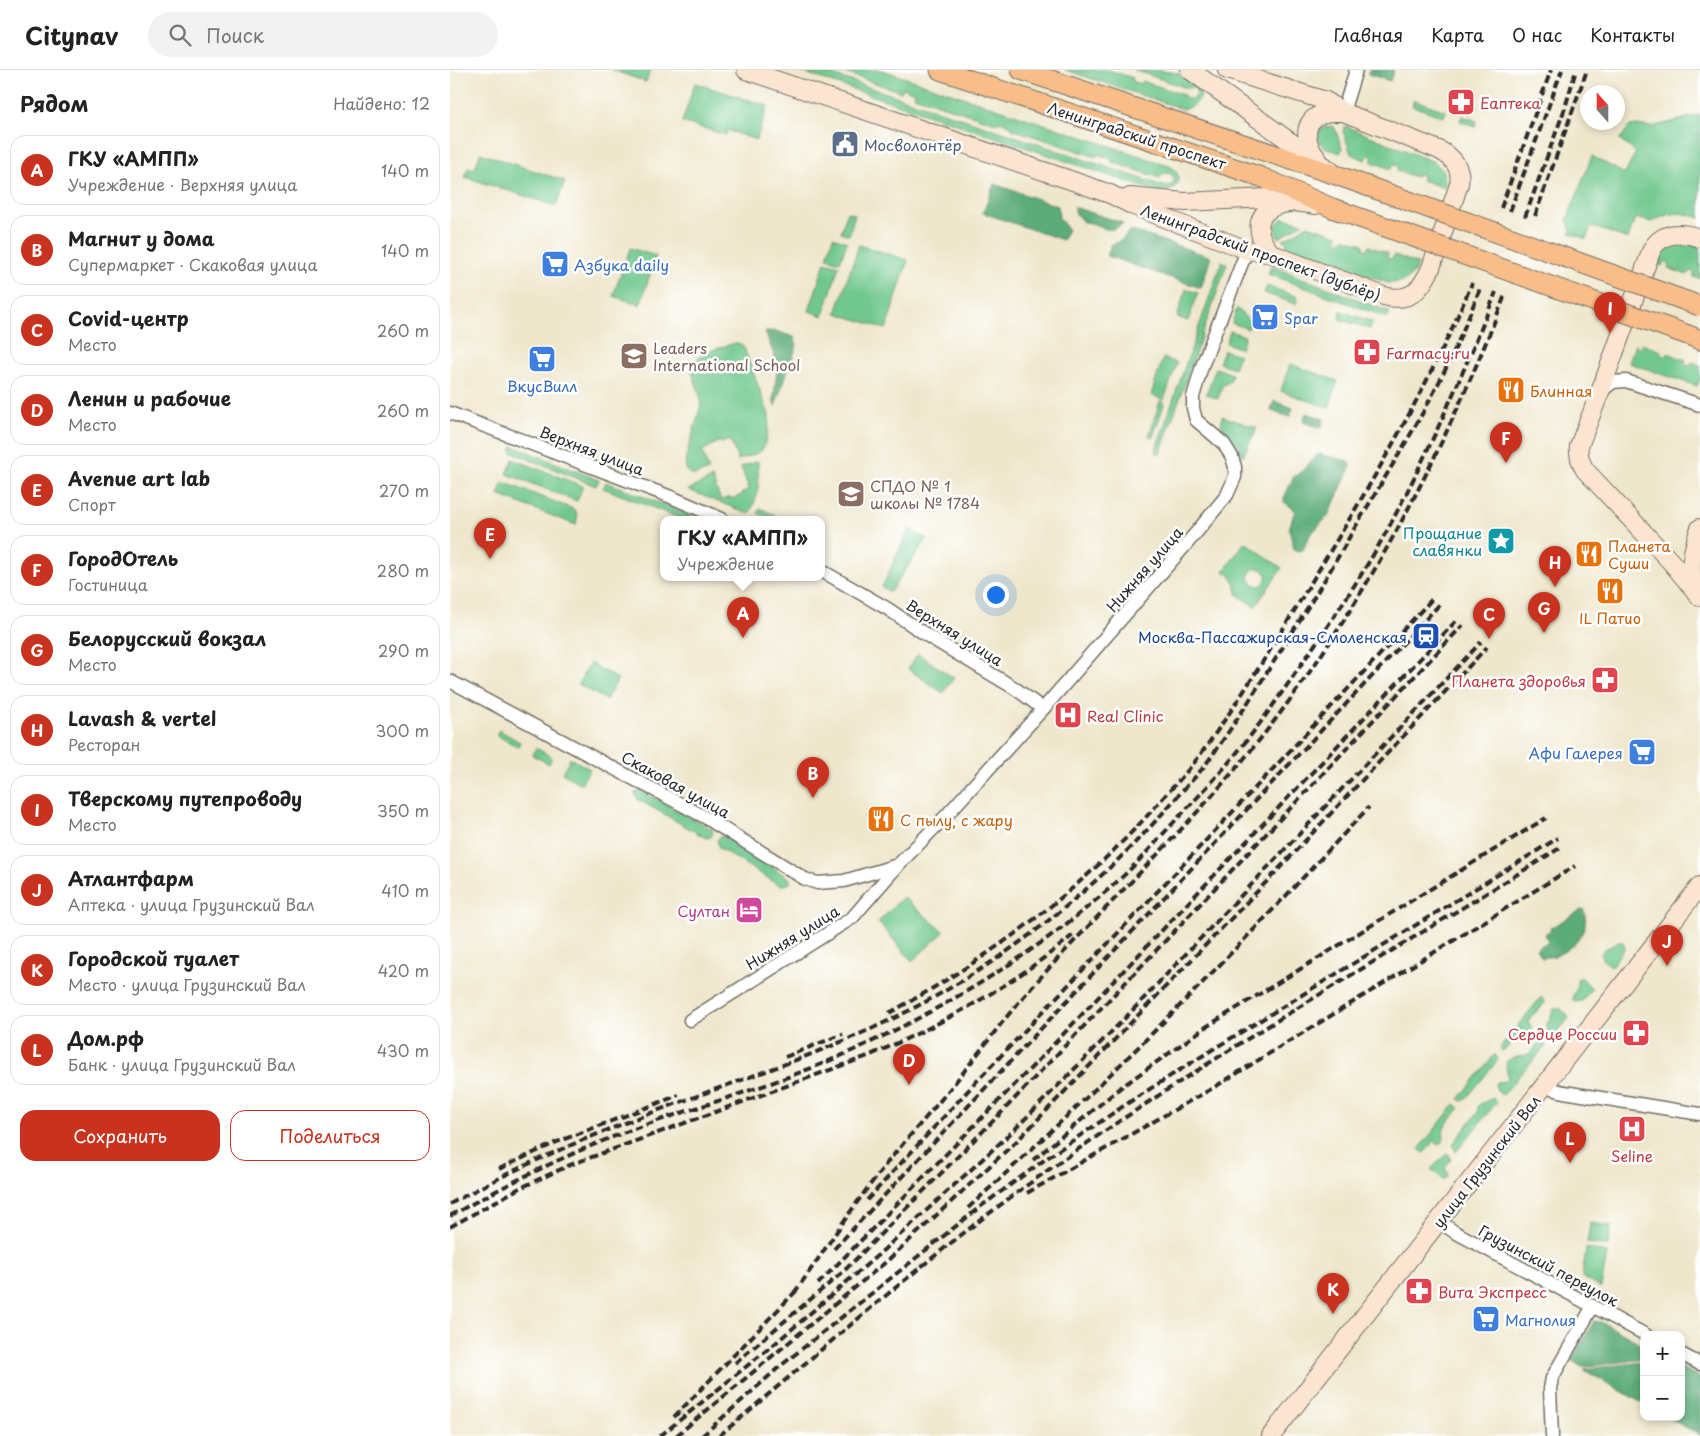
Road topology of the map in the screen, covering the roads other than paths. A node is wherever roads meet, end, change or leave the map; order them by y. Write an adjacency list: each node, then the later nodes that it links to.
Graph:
1 (746, 70): 9 (main road, Ленинградский проспект (дублёр))
2 (940, 70): 11 (main road, Ленинградский проспект)
3 (1021, 70): 8 (main road, Ленинградский проспект)
4 (1190, 70): 8 (main road)
5 (1227, 70): 7 (main road, Ленинградский проспект (дублёр))
6 (1356, 70): 7 (street)
7 (1343, 112): 8 (main road); 15 (main road, Ленинградский проспект (дублёр))
8 (1335, 173): 16 (main road, Ленинградский проспект, bridge)
9 (1110, 194): 10 (main road, Ленинградский проспект (дублёр)); 14 (main road, Ленинградский проспект (дублёр))
10 (1303, 204): 11 (main road, Ленинградский проспект (дублёр)); 12 (main road)
11 (1332, 208): 17 (main road, Ленинградский проспект, bridge)
12 (1260, 220): 14 (main road); 15 (main road)
13 (1700, 238): 18 (main road)
14 (1247, 250): 15 (main road, Ленинградский проспект (дублёр)); 26 (street, Нижняя улица)
15 (1272, 254)
16 (1700, 306)
17 (1700, 340)
18 (1600, 392): 19 (street); 24 (main road)
19 (1700, 405)
20 (450, 412): 21 (street, Верхняя улица)
21 (715, 516)
22 (1700, 528): 24 (main road)
23 (825, 573): 26 (street, Верхняя улица)
24 (1700, 597)
25 (450, 681): 27 (street, Скаковая улица)
26 (1042, 709): 27 (street, Нижняя улица)
27 (894, 866): 29 (street, Нижняя улица)
28 (1700, 886): 30 (main road, улица Грузинский Вал)
29 (690, 1020)
30 (1546, 1084): 31 (street); 32 (main road, улица Грузинский Вал)
31 (1700, 1114)
32 (1439, 1221): 33 (street, Грузинский переулок); 37 (main road, улица Грузинский Вал)
33 (1593, 1306): 34 (street, Грузинский переулок); 38 (street)
34 (1640, 1332)
35 (1685, 1356): 36 (street)
36 (1700, 1364)
37 (1271, 1436)
38 (1552, 1436)

